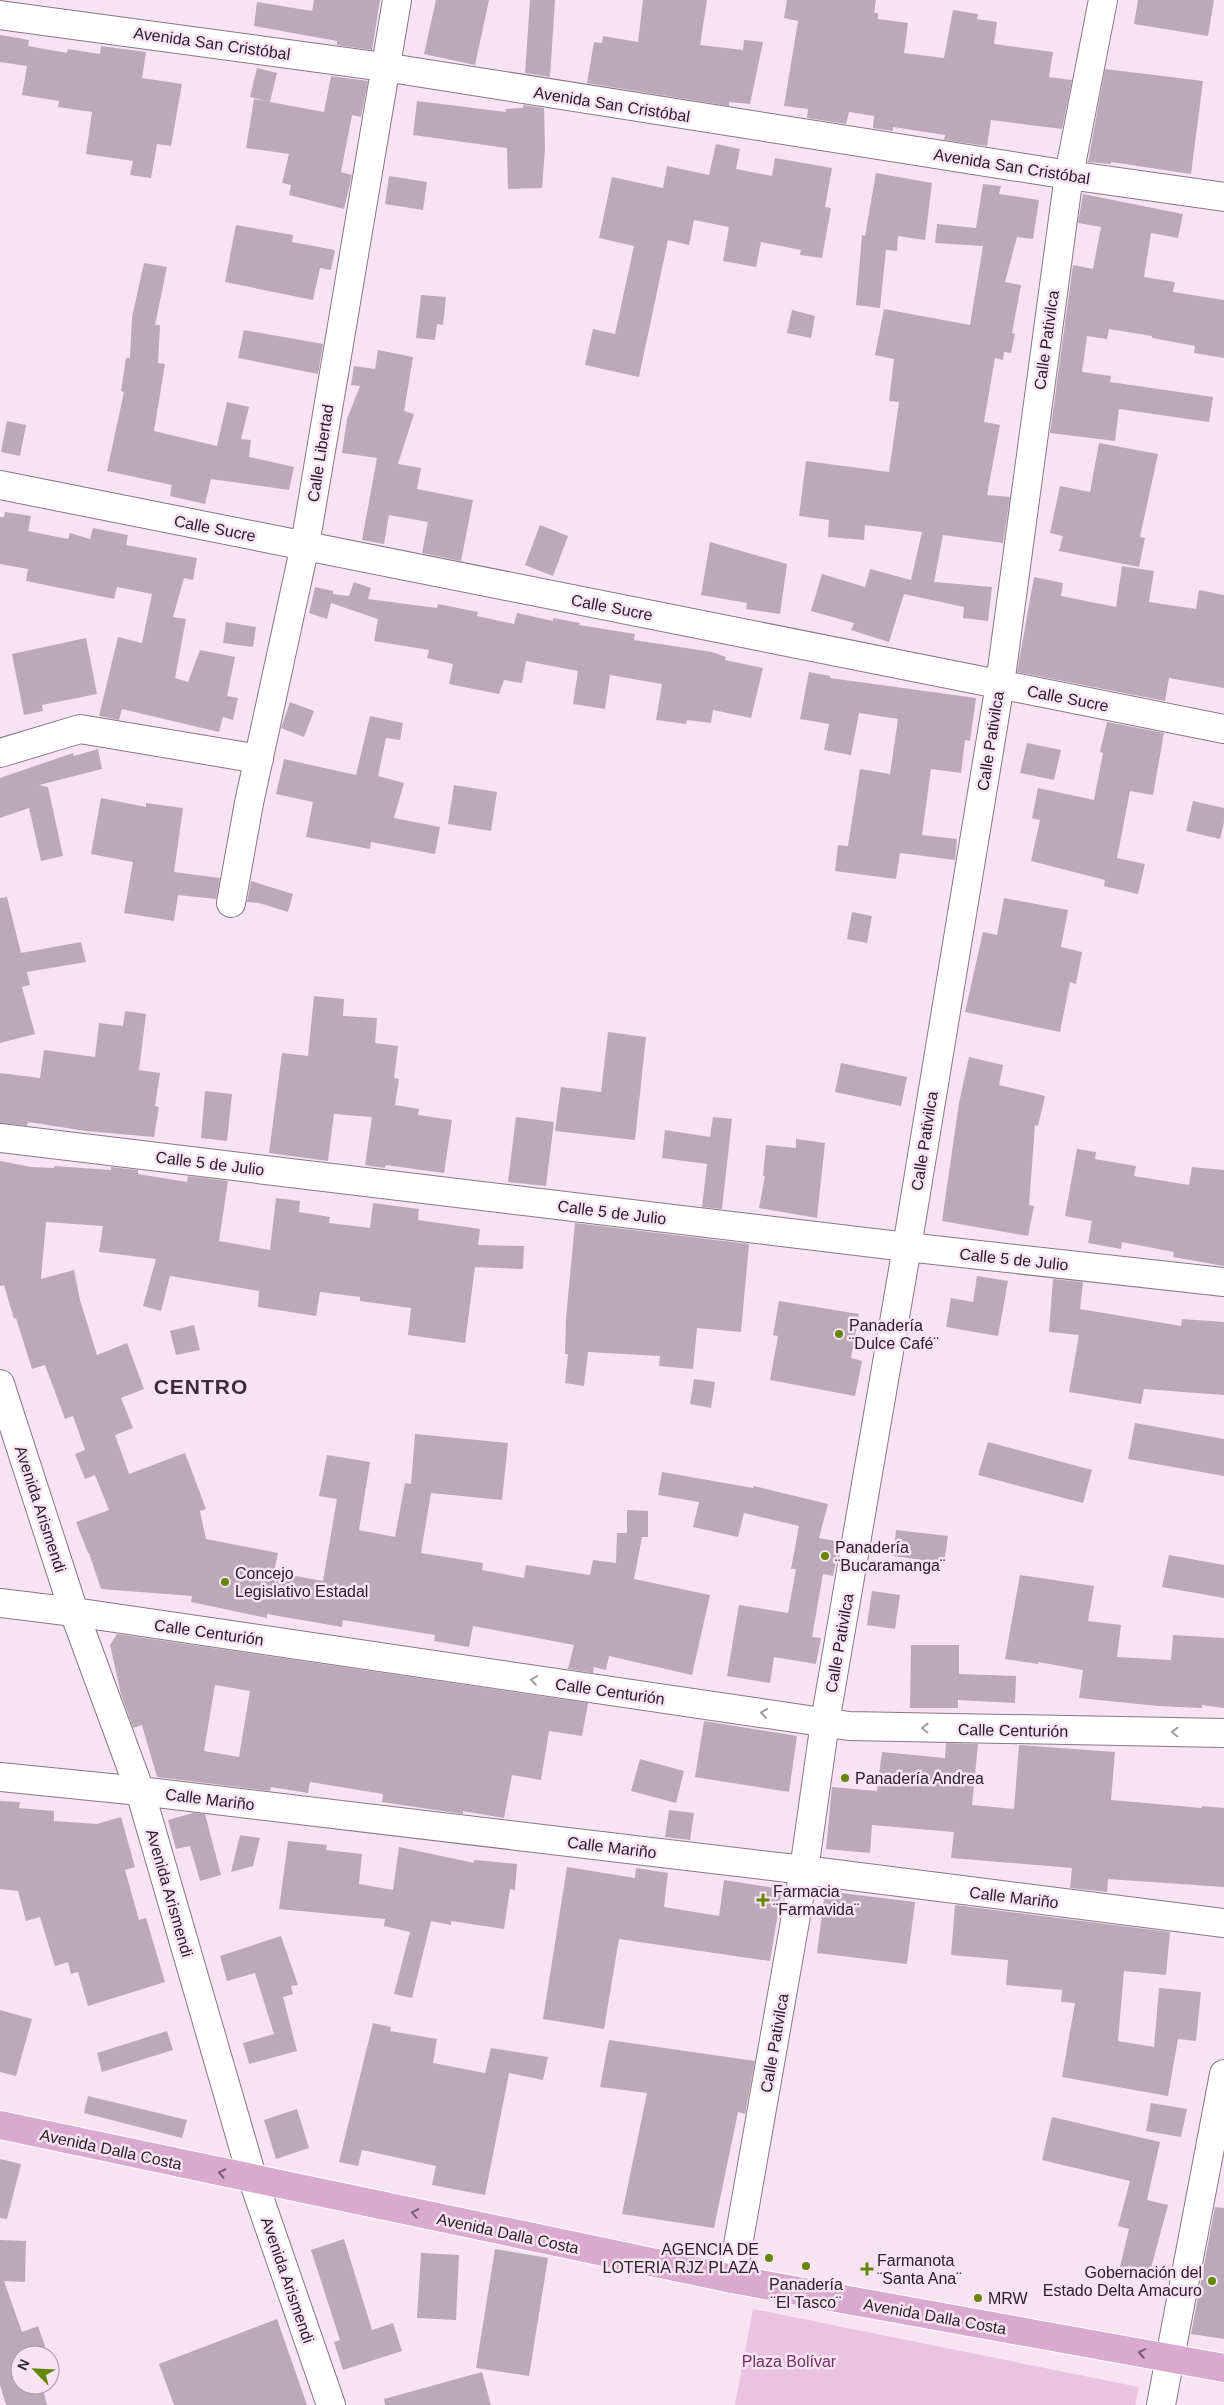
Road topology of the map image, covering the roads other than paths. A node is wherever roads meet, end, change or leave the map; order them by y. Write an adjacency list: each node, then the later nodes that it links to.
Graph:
1 (397, 0): 4 (street, Calle Libertad)
2 (1103, 0): 5 (street, Calle Pativilca)
3 (0, 15): 4 (street, Avenida San Cristóbal)
4 (384, 66): 5 (street, Avenida San Cristóbal); 8 (street, Calle Libertad)
5 (1069, 175): 6 (street, Avenida San Cristóbal); 9 (street, Calle Pativilca)
6 (1224, 197)
7 (0, 485): 8 (street, Calle Sucre)
8 (305, 546): 9 (street, Calle Sucre); 12 (street, Calle Libertad)
9 (1000, 684): 10 (street, Calle Sucre); 15 (street, Calle Pativilca)
10 (1224, 729)
11 (0, 753): 12 (street)
12 (259, 759): 13 (street, Calle Libertad)
13 (231, 903)
14 (0, 1138): 15 (street, Calle 5 de Julio)
15 (907, 1247): 16 (street, Calle 5 de Julio); 20 (street, Calle Pativilca)
16 (1224, 1282)
17 (0, 1384): 19 (street, Avenida Arismendi)
18 (0, 1603): 19 (street, Calle Centurión)
19 (74, 1612): 20 (street, Calle Centurión, one-way to 19); 23 (street, Avenida Arismendi)
20 (825, 1722): 21 (street, Calle Centurión, one-way to 20); 24 (street, Calle Pativilca)
21 (1224, 1733)
22 (0, 1777): 23 (street, Calle Mariño)
23 (140, 1791): 24 (street, Calle Mariño); 28 (street, Avenida Arismendi)
24 (804, 1870): 25 (street, Calle Mariño); 29 (street, Calle Pativilca)
25 (1224, 1923)
26 (1224, 2074): 30 (street)
27 (0, 2125): 28 (main road, Avenida Dalla Costa, one-way to 27)
28 (254, 2180): 29 (main road, Avenida Dalla Costa, one-way to 28); 32 (street, Avenida Arismendi)
29 (732, 2279): 30 (main road, Avenida Dalla Costa, one-way to 29)
30 (1170, 2358): 31 (main road, Avenida Dalla Costa); 33 (street)
31 (1224, 2368)
32 (331, 2405)
33 (1161, 2405)

